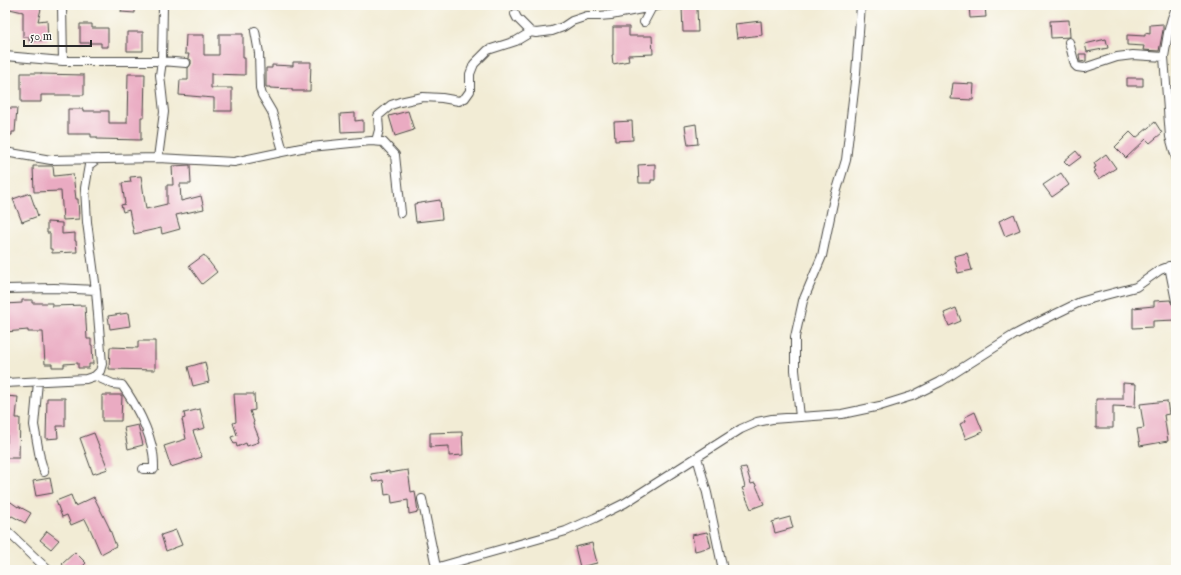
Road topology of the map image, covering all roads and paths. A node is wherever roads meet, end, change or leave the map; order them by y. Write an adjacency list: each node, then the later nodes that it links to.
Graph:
1 (62, 5): 14 (street)
2 (163, 5): 15 (street)
3 (661, 5): 5 (street)
4 (861, 5): 33 (street)
5 (652, 7): 8 (street); 10 (street)
6 (1176, 8): 13 (street)
7 (515, 14): 10 (street)
8 (644, 22)
9 (255, 31): 18 (street)
10 (531, 32): 17 (street)
11 (1069, 42): 13 (street)
12 (5, 56): 14 (street)
13 (1164, 57): 21 (street)
14 (63, 61): 15 (street)
15 (162, 61): 16 (street); 20 (street)
16 (186, 63)
17 (376, 141): 18 (street); 25 (street)
18 (283, 151): 20 (street)
19 (5, 152): 23 (street)
20 (158, 158): 22 (street)
21 (1176, 158)
22 (97, 159): 23 (street); 24 (street)
23 (77, 160): 24 (street)
24 (89, 166): 28 (street)
25 (401, 213)
26 (1173, 264): 29 (street); 33 (street)
27 (5, 289): 28 (street)
28 (96, 290): 30 (street)
29 (1176, 301)
30 (95, 376): 31 (street); 35 (street)
31 (38, 382): 32 (street); 36 (street)
32 (5, 383)
33 (800, 417): 34 (street)
34 (697, 457): 39 (street); 41 (street)
35 (143, 469)
36 (44, 472)
37 (422, 499): 39 (street)
38 (5, 529): 40 (street)
39 (432, 569)
40 (48, 570)
41 (723, 570)

